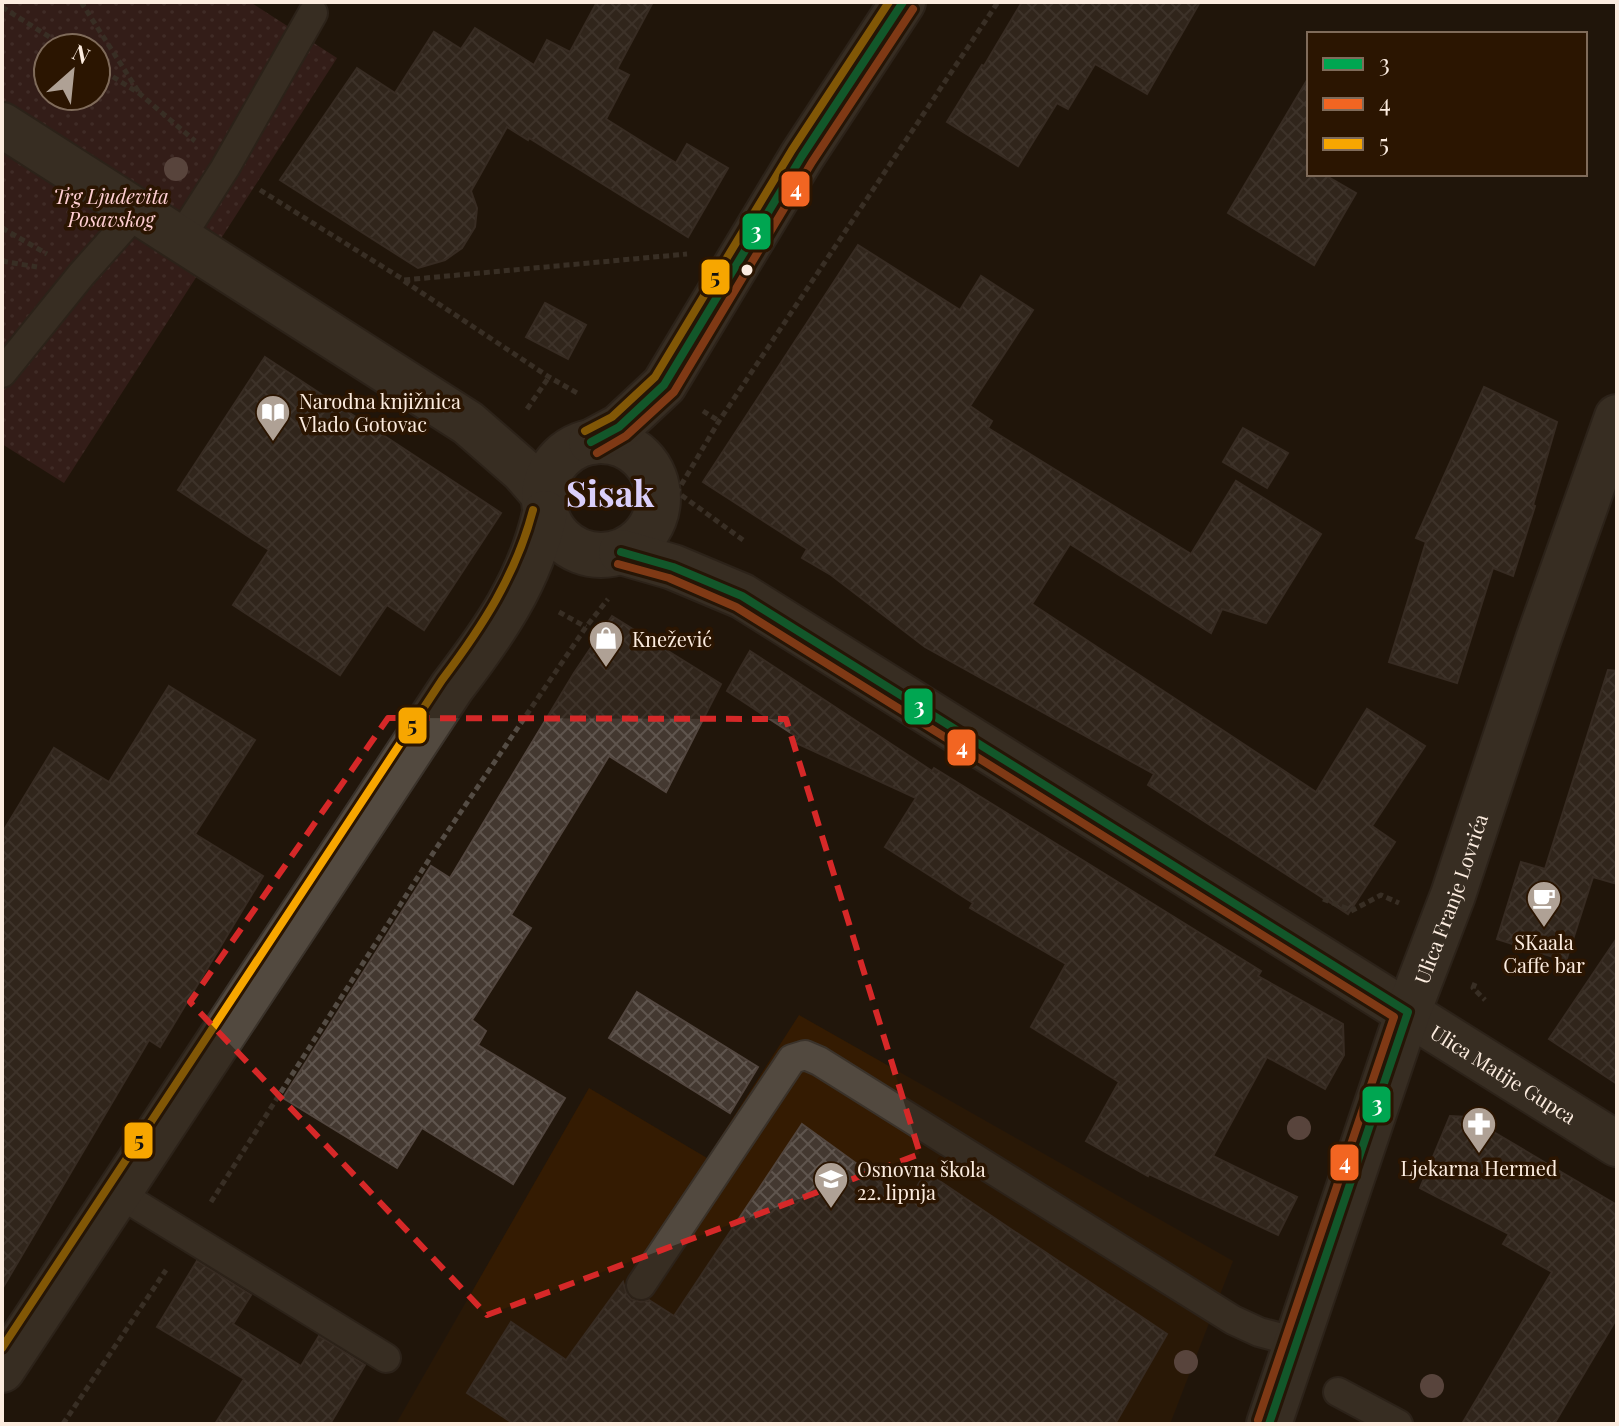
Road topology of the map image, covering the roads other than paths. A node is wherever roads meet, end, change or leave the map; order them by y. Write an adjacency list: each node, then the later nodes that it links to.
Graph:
1 (903, 2): 7 (street)
2 (313, 13): 5 (lane)
3 (2, 125): 4 (street)
4 (138, 211): 5 (street); 6 (lane)
5 (181, 237): 9 (street)
6 (2, 373)
7 (664, 385): 10 (street); 11 (street)
8 (1617, 417): 16 (street, Ulica Franje Lovrića)
9 (487, 431): 10 (street); 12 (street)
10 (582, 445): 11 (street); 12 (street)
11 (656, 484): 13 (street); 14 (street, Ulica Matije Gupca)
12 (544, 503): 13 (street); 15 (street)
13 (611, 568): 14 (street, Ulica Matije Gupca); 15 (street)
14 (742, 596): 16 (street, Ulica Matije Gupca)
15 (502, 621): 18 (street)
16 (1408, 1012): 17 (street, Ulica Matije Gupca); 20 (street, Ulica Franje Lovrića)
17 (1617, 1144)
18 (118, 1193): 21 (lane); 22 (street)
19 (641, 1285): 20 (lane)
20 (1297, 1342): 24 (street, Ulica Franje Lovrića)
21 (386, 1358)
22 (2, 1370)
23 (1338, 1392): 25 (lane)
24 (1269, 1424)
25 (1398, 1424)

